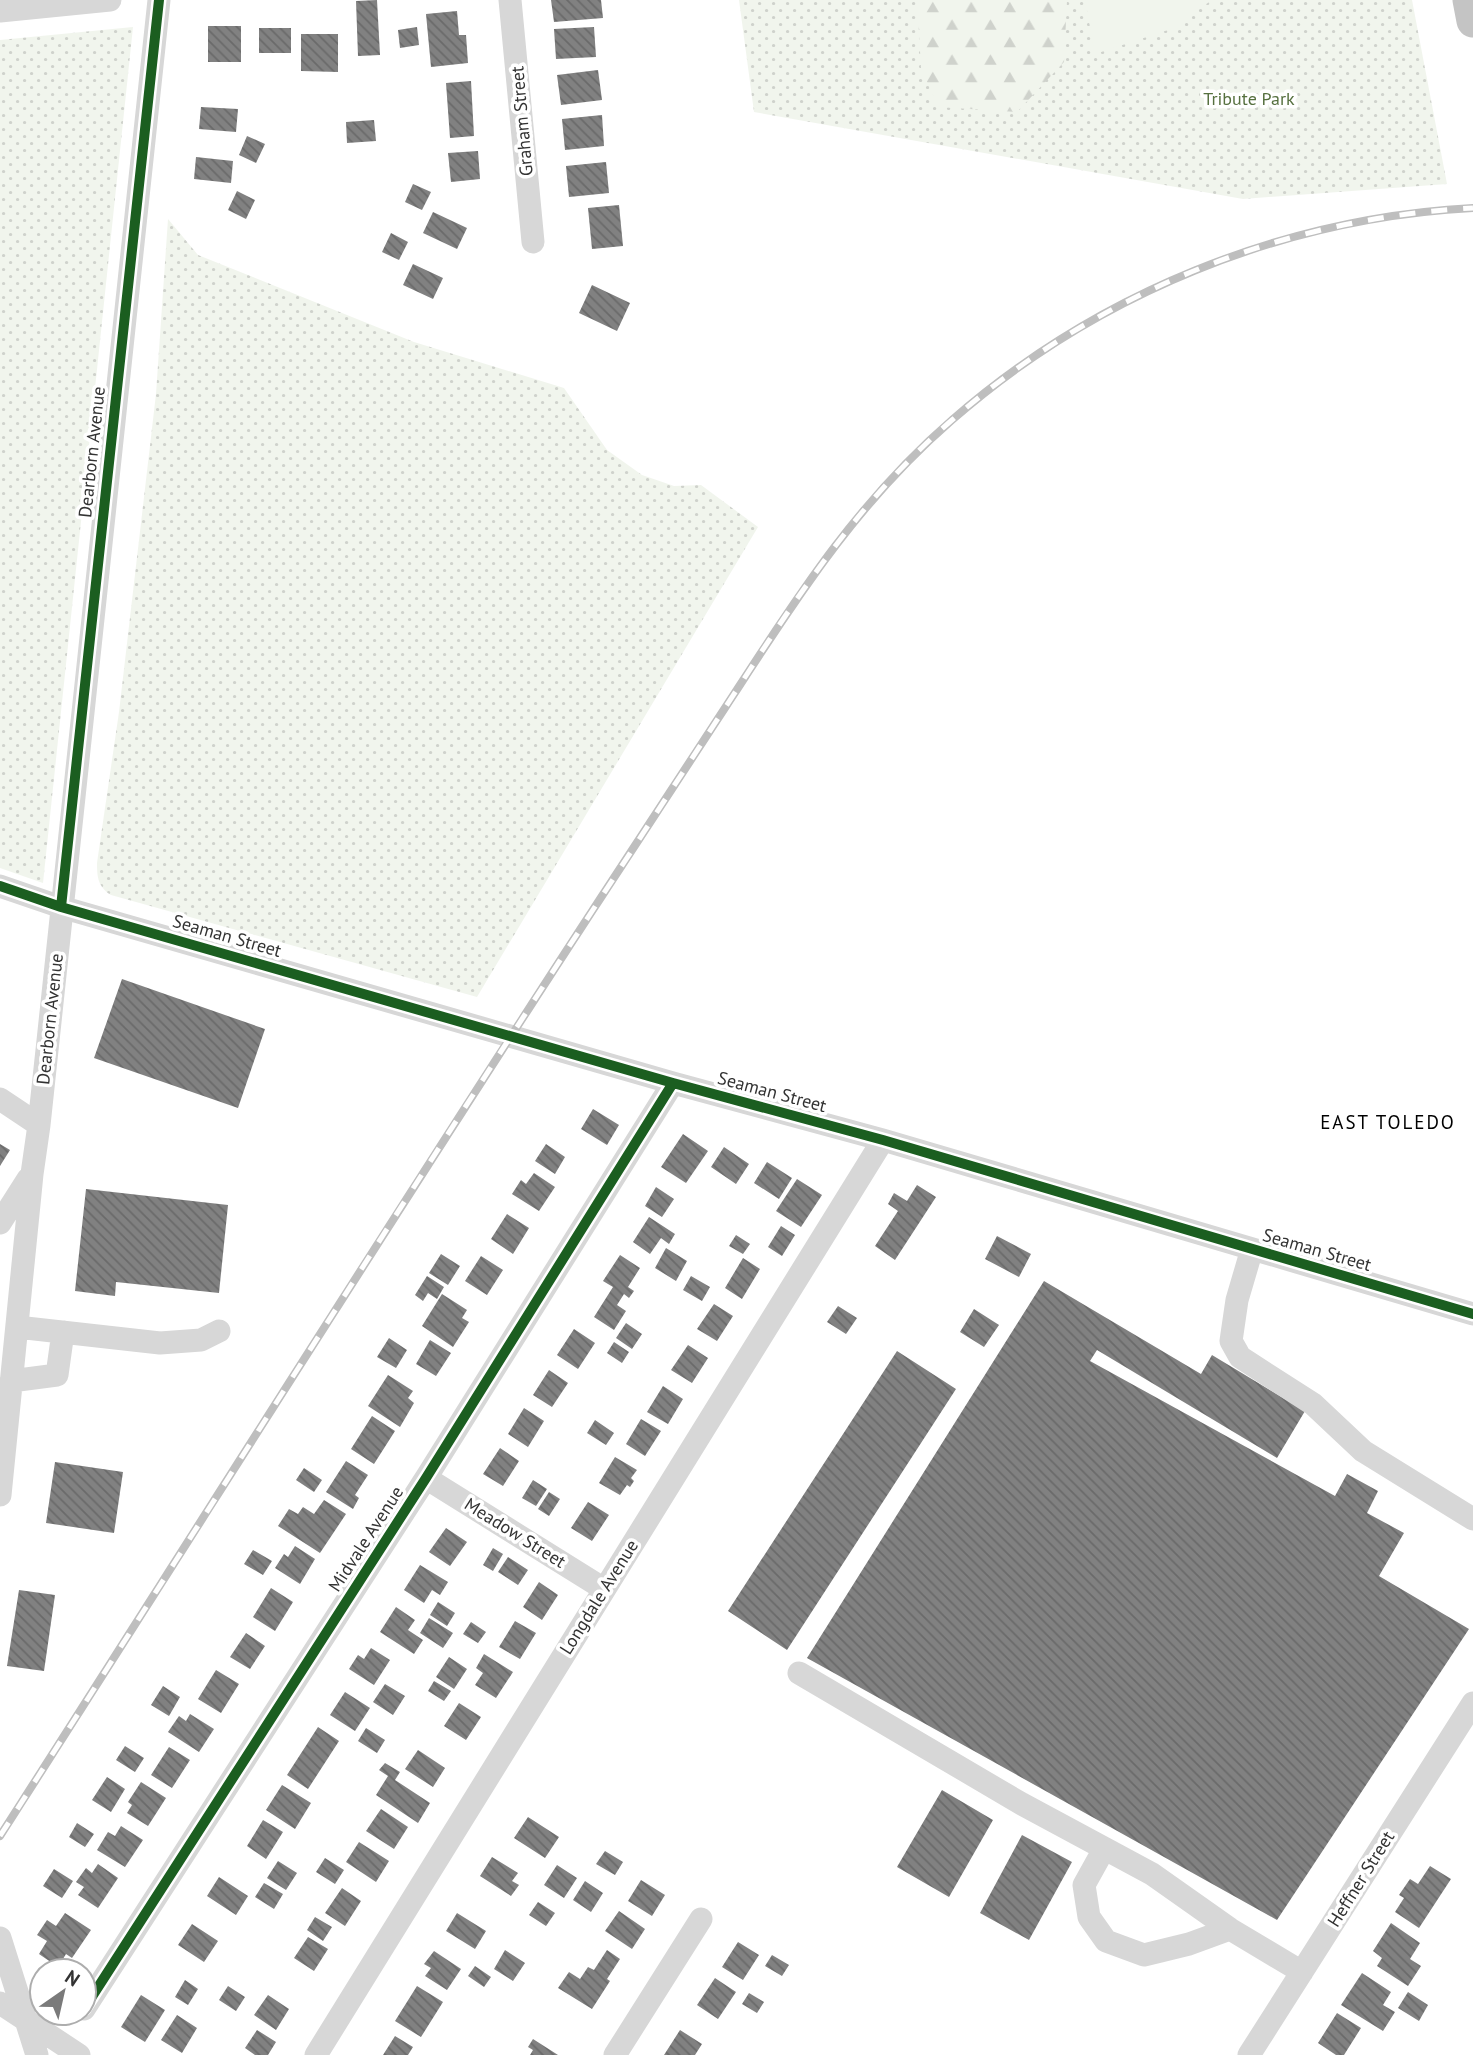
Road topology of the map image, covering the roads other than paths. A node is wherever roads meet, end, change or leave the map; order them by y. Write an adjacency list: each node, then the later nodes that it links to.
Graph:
1 (110, 0): 5 (street)
2 (159, 0): 10 (street, Dearborn Avenue)
3 (510, 0): 8 (street, Graham Street)
4 (1469, 0): 7 (highway)
5 (63, 2): 6 (street)
6 (1, 14)
7 (1473, 21)
8 (533, 242)
9 (0, 886): 10 (street, Seaman Street)
10 (61, 907): 11 (street, Seaman Street); 13 (street, Dearborn Avenue)
11 (673, 1083): 14 (street, Seaman Street); 23 (street, Midvale Avenue)
12 (0, 1099): 13 (street)
13 (39, 1125): 15 (street, Dearborn Avenue)
14 (883, 1140): 17 (street, Seaman Street); 26 (street, Longdale Avenue)
15 (32, 1174): 16 (street); 19 (street, Dearborn Avenue)
16 (0, 1223)
17 (1252, 1249): 18 (street, Seaman Street); 25 (street)
18 (1473, 1314)
19 (16, 1327): 21 (street); 22 (street, Dearborn Avenue)
20 (219, 1331): 21 (street)
21 (63, 1332): 22 (street)
22 (11, 1381): 24 (street, Dearborn Avenue)
23 (426, 1478): 26 (street, Meadow Street); 34 (street, Midvale Avenue)
24 (0, 1494)
25 (1473, 1519)
26 (604, 1589): 40 (street, Longdale Avenue)
27 (799, 1673): 29 (street)
28 (1473, 1703): 33 (street, Heffner Street)
29 (1104, 1849): 31 (street); 31 (street)
30 (701, 1919): 41 (street)
31 (1230, 1929): 33 (street)
32 (0, 1938): 36 (street)
33 (1302, 1972): 42 (street, Heffner Street)
34 (98, 1988)
35 (0, 2003): 36 (street)
36 (25, 2020): 38 (street); 39 (street)
37 (78, 2027): 38 (street, Midvale Avenue)
38 (71, 2049)
39 (37, 2055)
40 (316, 2055)
41 (615, 2055)
42 (1249, 2055)

